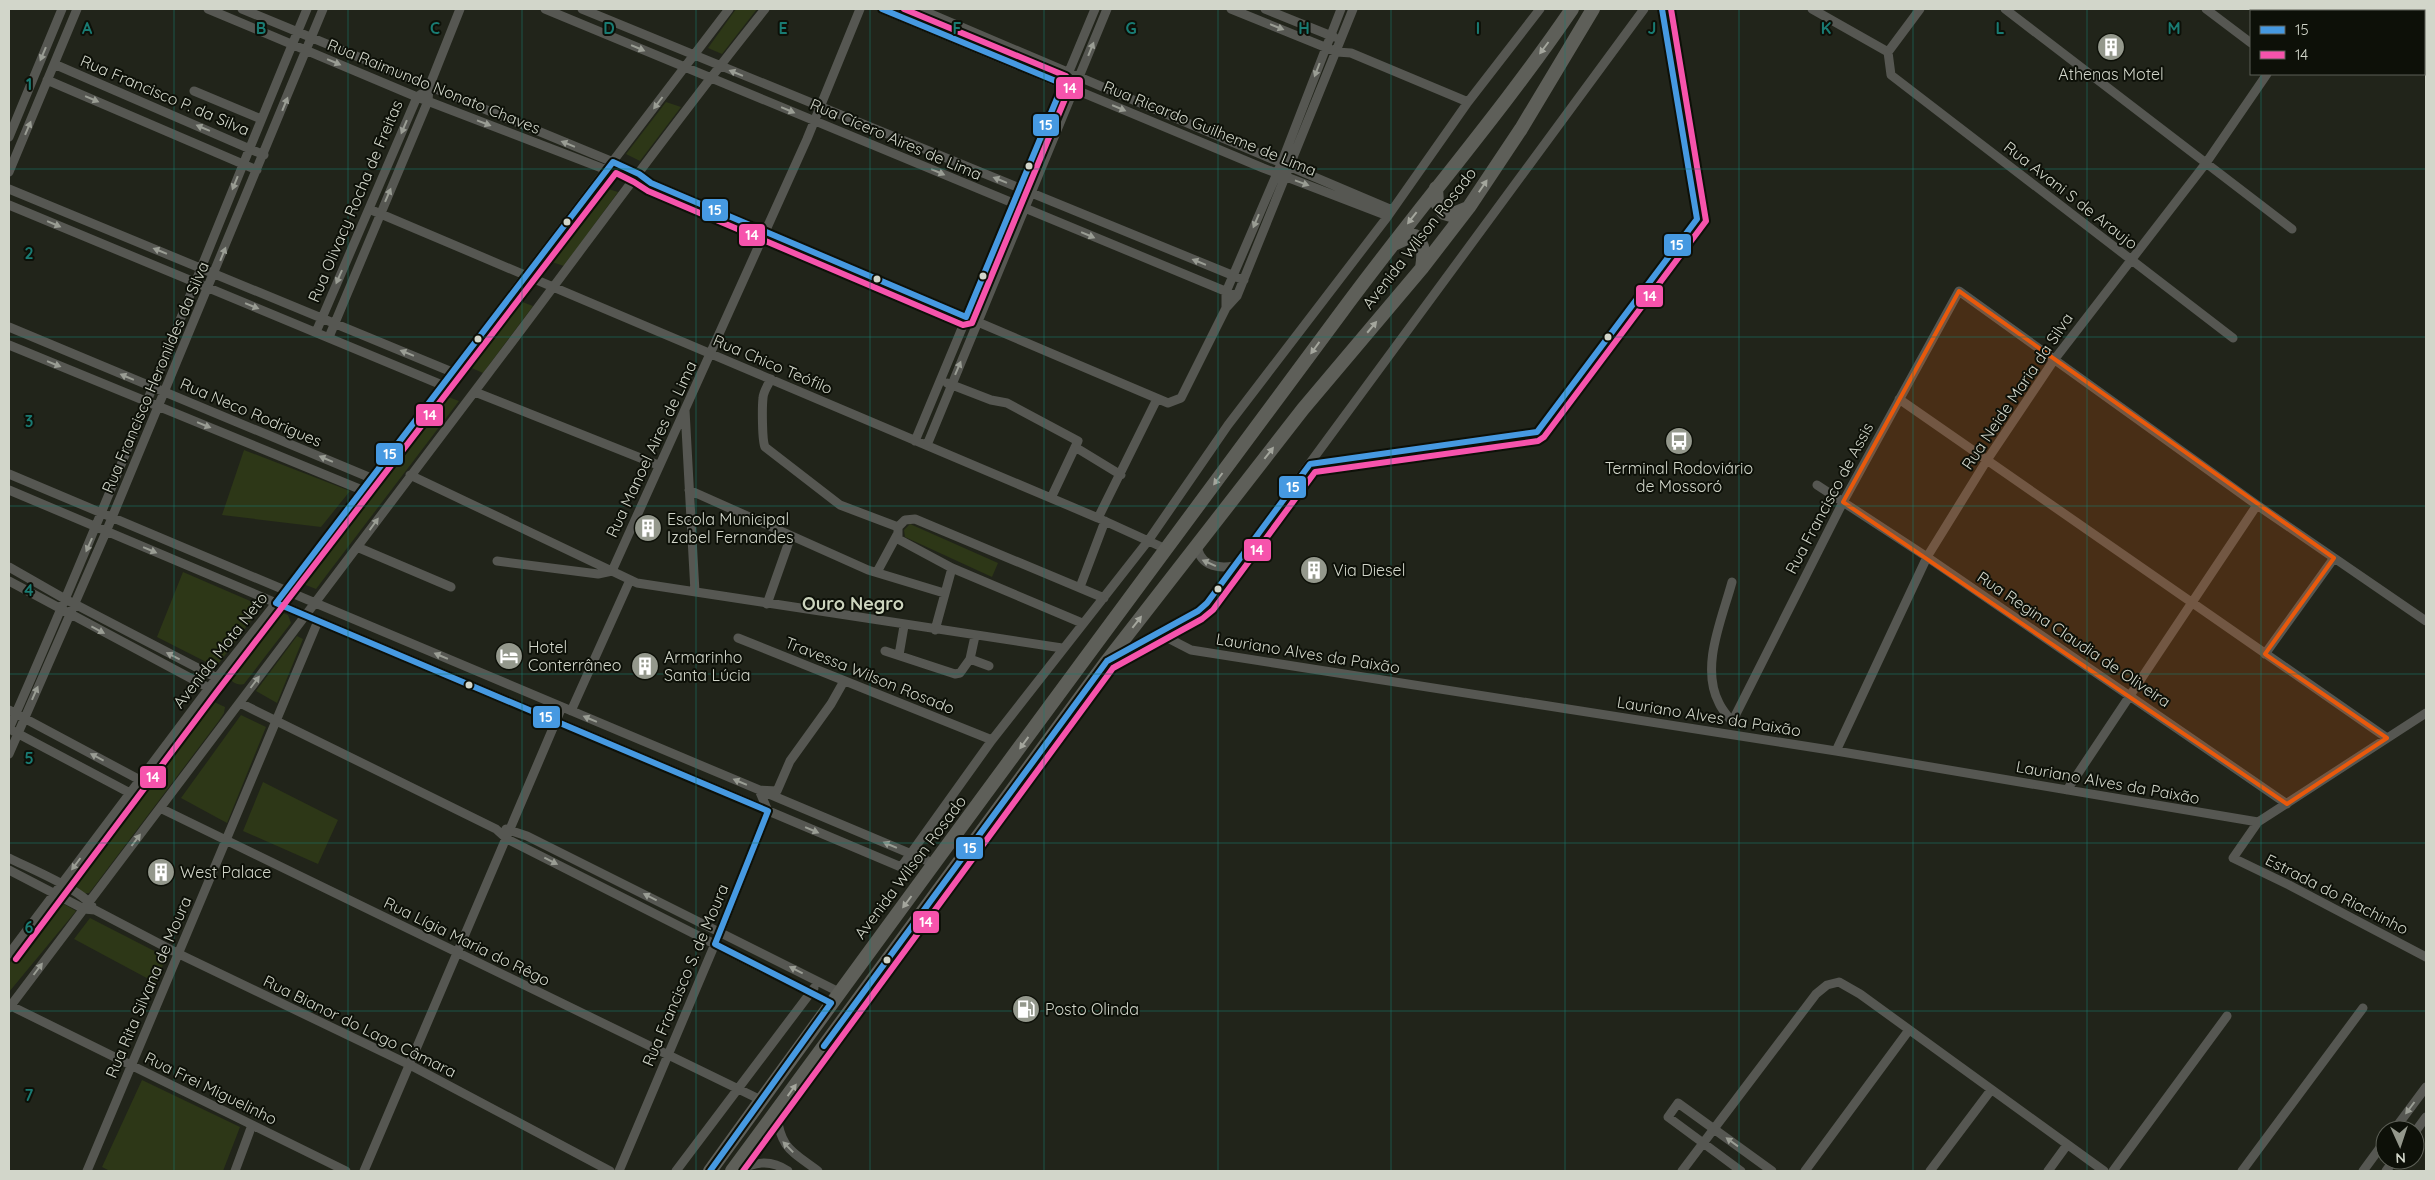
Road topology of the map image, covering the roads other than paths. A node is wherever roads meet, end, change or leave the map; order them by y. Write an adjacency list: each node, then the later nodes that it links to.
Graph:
1 (62, 9): 65 (street, one-way to 65)
2 (77, 9): 43 (street)
3 (208, 9): 36 (street, Rua Raimundo Nonato Chaves)
4 (242, 9): 31 (street, Rua Raimundo Nonato Chaves)
5 (307, 9): 31 (street, Rua Francisco Heronildes da Silva)
6 (323, 9): 33 (street, Rua Francisco Heronildes da Silva)
7 (460, 9): 52 (street)
8 (544, 9): 30 (street, Rua Cícero Aires de Lima)
9 (582, 9): 29 (street, Rua Cícero Aires de Lima)
10 (729, 9): 42 (street, Avenida Mota Neto)
11 (765, 9): 44 (street)
12 (860, 9): 58 (street, Rua Manoel Aires de Lima)
13 (882, 9): 51 (street, Rua Ricardo Guilheme de Lima)
14 (919, 9): 46 (street, Rua Ricardo Guilheme de Lima)
15 (1095, 9): 46 (street)
16 (1107, 9): 48 (street, one-way to 16)
17 (1232, 9): 37 (street, one-way to 37)
18 (1265, 9): 32 (street)
19 (1341, 9): 32 (street)
20 (1353, 9): 34 (street)
21 (1540, 9): 57 (street)
22 (1572, 9): 81 (highway, Avenida Wilson Rosado, one-way to 81)
23 (1593, 9): 86 (highway, Avenida Wilson Rosado, one-way to 23)
24 (1644, 9): 165 (street)
25 (1812, 9): 40 (street)
26 (1920, 9): 40 (street)
27 (2005, 9): 69 (street)
28 (2206, 9): 35 (street)
29 (598, 15): 30 (street); 42 (street, Rua Cícero Aires de Lima)
30 (592, 28): 45 (street, Rua Cícero Aires de Lima, one-way to 45)
31 (298, 32): 33 (street, Rua Raimundo Nonato Chaves); 36 (street, Rua Francisco Heronildes da Silva)
32 (1330, 36): 34 (street); 37 (street)
33 (312, 38): 38 (street, Rua Francisco Heronildes da Silva); 52 (street, Rua Raimundo Nonato Chaves)
34 (1341, 40): 39 (street); 41 (street)
35 (2250, 41)
36 (292, 44): 38 (street, Rua Raimundo Nonato Chaves); 61 (street, Rua Francisco Heronildes da Silva)
37 (1326, 47): 39 (street); 71 (street, one-way to 71)
38 (306, 50): 55 (street, Rua Raimundo Nonato Chaves, one-way to 55); 67 (street, Rua Francisco Heronildes da Silva, one-way to 38)
39 (1337, 52): 41 (street); 72 (street)
40 (1888, 52): 96 (street, Rua Avani S de Araujo)
41 (1351, 53): 57 (street)
42 (694, 55): 44 (street, Rua Cícero Aires de Lima); 45 (street, Avenida Mota Neto)
43 (54, 64): 50 (street); 66 (street, Rua Francisco P. da Silva, one-way to 43)
44 (720, 66): 49 (street); 58 (street, Rua Cícero Aires de Lima, one-way to 44)
45 (685, 67): 49 (street, Rua Cícero Aires de Lima); 68 (street, Avenida Mota Neto, one-way to 68)
46 (1069, 72): 48 (street, Rua Ricardo Guilheme de Lima); 51 (street)
47 (2266, 75): 69 (street, Rua Neide Maria da Silva)
48 (1079, 76): 53 (street); 59 (street, Rua Ricardo Guilheme de Lima)
49 (710, 77): 62 (street, Rua Cícero Aires de Lima, one-way to 62); 76 (street)
50 (48, 80): 70 (street, Rua Francisco P. da Silva, one-way to 70); 75 (street, one-way to 50)
51 (1063, 84): 53 (street, Rua Ricardo Guilheme de Lima); 80 (street)
52 (429, 87): 55 (street, Rua Olivacy Rocha de Freitas); 56 (street, Rua Olivacy Rocha de Freitas); 63 (street, Rua Raimundo Nonato Chaves)
53 (1074, 89): 60 (street, Rua Ricardo Guilheme de Lima, one-way to 60); 83 (street)
54 (194, 92): 61 (street)
55 (417, 97): 56 (street, Rua Raimundo Nonato Chaves); 88 (street, Rua Olivacy Rocha de Freitas, one-way to 88)
56 (428, 101): 64 (street, Rua Raimundo Nonato Chaves, one-way to 64); 90 (street, Rua Olivacy Rocha de Freitas, one-way to 56)
57 (1468, 102): 89 (street)
58 (820, 106): 62 (street, Rua Manoel Aires de Lima); 80 (street, Rua Cícero Aires de Lima, one-way to 58)
59 (1148, 106): 60 (street); 71 (street, Rua Ricardo Guilheme de Lima)
60 (1143, 118): 77 (street, Rua Ricardo Guilheme de Lima)
61 (261, 119): 66 (street, Rua Francisco Heronildes da Silva)
62 (814, 121): 84 (street, Rua Cícero Aires de Lima, one-way to 84); 92 (street, Rua Manoel Aires de Lima)
63 (515, 122): 64 (street); 68 (street, Rua Raimundo Nonato Chaves, one-way to 63)
64 (511, 133): 74 (street, Rua Raimundo Nonato Chaves)
65 (9, 137)
66 (249, 148): 67 (street, Rua Francisco P. da Silva); 70 (street, Rua Francisco Heronildes da Silva)
67 (264, 155): 73 (street, Rua Francisco Heronildes da Silva)
68 (613, 162): 74 (street, Avenida Mota Neto); 76 (street, Rua Raimundo Nonato Chaves)
69 (2206, 163): 91 (street); 96 (street, Rua Neide Maria da Silva)
70 (243, 164): 73 (street, Rua Francisco P. da Silva); 97 (street, Rua Francisco Heronildes da Silva, one-way to 97)
71 (1281, 164): 72 (street, Rua Ricardo Guilheme de Lima); 77 (street)
72 (1290, 168): 77 (street); 89 (street, Rua Ricardo Guilheme de Lima)
73 (257, 170): 99 (street, Rua Francisco Heronildes da Silva, one-way to 73)
74 (606, 171): 78 (street, Rua Raimundo Nonato Chaves); 100 (street, Avenida Mota Neto)
75 (9, 172)
76 (639, 174): 78 (street); 79 (street, Rua Raimundo Nonato Chaves)
77 (1281, 175): 89 (street, Rua Ricardo Guilheme de Lima, one-way to 89); 101 (street, one-way to 101); 102 (street)
78 (633, 182): 79 (street, Rua Raimundo Nonato Chaves); 104 (street)
79 (651, 183): 92 (street, Rua Raimundo Nonato Chaves)
80 (1020, 188): 83 (street, Rua Cícero Aires de Lima); 84 (street)
81 (1436, 188): 86 (highway); 94 (highway, Avenida Wilson Rosado, one-way to 94)
82 (9, 189): 97 (street, one-way to 82)
83 (1032, 193): 87 (street); 101 (street, Rua Cícero Aires de Lima, one-way to 83)
84 (1014, 204): 87 (street, Rua Cícero Aires de Lima); 109 (street)
85 (9, 205): 103 (street, one-way to 103)
86 (1469, 207): 98 (highway, Avenida Wilson Rosado)
87 (1025, 208): 106 (street, Rua Cícero Aires de Lima, one-way to 106); 111 (street)
88 (369, 209): 90 (street, Rua Chico Teófilo); 93 (street, Rua Olivacy Rocha de Freitas)
89 (1390, 213): 158 (street)
90 (380, 214): 95 (street, Rua Olivacy Rocha de Freitas); 100 (street, Rua Chico Teófilo)
91 (2292, 229)
92 (765, 232): 109 (street, Rua Raimundo Nonato Chaves); 119 (street, Rua Manoel Aires de Lima)
93 (354, 244): 95 (street); 110 (street, Rua Olivacy Rocha de Freitas, one-way to 110)
94 (1391, 246): 98 (highway); 161 (highway, Avenida Wilson Rosado, one-way to 161)
95 (366, 249): 112 (street, Rua Olivacy Rocha de Freitas)
96 (2131, 260): 116 (street, Rua Avani S de Araujo); 121 (street, Rua Neide Maria da Silva)
97 (200, 268): 99 (street); 103 (street, Rua Francisco Heronildes da Silva)
98 (1422, 268): 159 (highway, Avenida Wilson Rosado, one-way to 98)
99 (215, 274): 105 (street, Rua Francisco Heronildes da Silva); 110 (street)
100 (526, 276): 104 (street, Rua Chico Teófilo); 122 (street, Avenida Mota Neto)
101 (1233, 276): 102 (street, Rua Cícero Aires de Lima); 106 (street)
102 (1244, 280): 107 (street)
103 (194, 283): 105 (street); 127 (street, Rua Francisco Heronildes da Silva)
104 (553, 287): 119 (street, Rua Chico Teófilo); 129 (street)
105 (208, 289): 114 (street, one-way to 114); 128 (street, Rua Francisco Heronildes da Silva)
106 (1226, 292): 107 (street, Rua Cícero Aires de Lima); 108 (street)
107 (1236, 296): 108 (street)
108 (1226, 308): 130 (street)
109 (966, 317): 111 (street, Rua Raimundo Nonato Chaves); 124 (street)
110 (321, 318): 112 (street); 114 (street, Rua Olivacy Rocha de Freitas)
111 (978, 322): 126 (street, one-way to 111); 130 (street, Rua Raimundo Nonato Chaves)
112 (334, 323): 115 (street, Rua Olivacy Rocha de Freitas); 122 (street, one-way to 112)
113 (9, 327): 117 (street, Rua Neco Rodrigues)
114 (316, 332): 115 (street)
115 (329, 337): 125 (street)
116 (2233, 338)
117 (38, 340): 120 (street); 127 (street, Rua Neco Rodrigues, one-way to 117)
118 (9, 345): 120 (street, Rua Neco Rodrigues)
119 (711, 354): 123 (street, Rua Chico Teófilo); 134 (street, Rua Manoel Aires de Lima)
120 (32, 355): 132 (street, Rua Neco Rodrigues, one-way to 132)
121 (2054, 360): 131 (street, Rua Francisco de Assis); 138 (street, Rua Neide Maria da Silva); 150 (street)
122 (452, 372): 125 (street, Avenida Mota Neto)
123 (770, 379): 135 (street, Rua Chico Teófilo); 155 (street)
124 (940, 380): 126 (street); 135 (street)
125 (442, 385): 143 (street, Avenida Mota Neto)
126 (951, 385): 136 (street); 137 (street)
127 (152, 387): 128 (street, Rua Neco Rodrigues); 132 (street, Rua Francisco Heronildes da Silva)
128 (164, 392): 133 (street, Rua Francisco Heronildes da Silva); 143 (street, Rua Neco Rodrigues, one-way to 128)
129 (474, 392): 139 (street); 142 (street)
130 (1157, 399): 141 (street)
131 (1899, 399): 138 (street); 149 (street, Rua Francisco de Assis)
132 (146, 401): 133 (street, Rua Neco Rodrigues); 151 (street, Rua Francisco Heronildes da Silva)
133 (158, 406): 146 (street, Rua Neco Rodrigues, one-way to 146); 152 (street, Rua Francisco Heronildes da Silva)
134 (685, 409): 139 (street, Rua Manoel Aires de Lima); 147 (street)
135 (915, 440): 136 (street, Rua Chico Teófilo)
136 (927, 446): 148 (street, Rua Chico Teófilo)
137 (1075, 447): 141 (street); 148 (street)
138 (1986, 460): 162 (street, Rua Neide Maria da Silva); 182 (street)
139 (658, 465): 168 (street, Rua Manoel Aires de Lima)
140 (9, 474): 151 (street)
141 (1121, 475): 153 (street)
142 (410, 476): 160 (street, one-way to 142); 168 (street)
143 (371, 478): 146 (street, Avenida Mota Neto)
144 (1817, 484): 149 (street, Rua Regina Claudia de Oliveira)
145 (9, 490): 154 (street)
146 (362, 490): 175 (street, Avenida Mota Neto)
147 (689, 490): 157 (street); 176 (street)
148 (1050, 498): 153 (street, Rua Chico Teófilo)
149 (1843, 502): 162 (street, Rua Regina Claudia de Oliveira); 172 (street, Rua Francisco de Assis)
150 (2257, 505): 163 (street); 182 (street)
151 (102, 513): 152 (street); 154 (street, Rua Francisco Heronildes da Silva)
152 (112, 518): 156 (street, Rua Francisco Heronildes da Silva); 175 (street)
153 (1102, 520): 158 (street, Rua Chico Teófilo); 174 (street)
154 (96, 528): 156 (street); 179 (street, Rua Francisco Heronildes da Silva, one-way to 179)
155 (897, 531): 167 (street); 169 (street); 174 (street)
156 (106, 532): 180 (street, one-way to 180); 183 (street, Rua Francisco Heronildes da Silva)
157 (791, 536): 169 (street); 184 (street)
158 (1148, 541): 161 (street, Rua Chico Teófilo); 178 (street)
159 (1197, 544): 165 (street, one-way to 159); 201 (highway, Avenida Wilson Rosado, one-way to 159)
160 (357, 547): 173 (street); 181 (street)
161 (1166, 549): 237 (highway, Avenida Wilson Rosado, one-way to 237)
162 (1927, 557): 206 (street, Rua Regina Claudia de Oliveira); 221 (street, Rua Neide Maria da Silva)
163 (2334, 558): 189 (street); 198 (street)
164 (497, 560): 168 (street)
165 (1234, 566): 193 (street)
166 (9, 567): 179 (street)
167 (952, 568): 177 (street); 190 (street)
168 (612, 571): 170 (street)
169 (877, 572): 177 (street)
170 (630, 580): 176 (street); 209 (street)
171 (9, 581): 185 (street)
172 (1732, 582)
173 (450, 587)
174 (1080, 587): 178 (street)
175 (285, 590): 180 (street, Avenida Mota Neto); 181 (street)
176 (694, 592): 184 (street)
177 (944, 593): 192 (street)
178 (1104, 598): 190 (street)
179 (65, 599): 183 (street); 185 (street, Rua Francisco Heronildes da Silva)
180 (276, 603): 187 (street); 203 (street, Avenida Mota Neto)
181 (315, 603): 187 (street); 208 (street, one-way to 181)
182 (2192, 603): 198 (street); 206 (street)
183 (75, 604): 186 (street, Rua Francisco Heronildes da Silva); 203 (street, one-way to 183)
184 (767, 604): 191 (street)
185 (60, 610): 186 (street); 210 (street, Rua Francisco Heronildes da Silva)
186 (70, 615): 205 (street, one-way to 205); 212 (street, Rua Francisco Heronildes da Silva, one-way to 186)
187 (306, 616): 188 (street); 207 (street, one-way to 187)
188 (318, 621): 213 (street, Rua Rita Silvana de Moura); 214 (street)
189 (2426, 621)
190 (1082, 623): 196 (street)
191 (904, 626): 192 (street); 199 (street)
192 (935, 630): 194 (street)
193 (1158, 633): 201 (street); 221 (street, Lauriano Alves da Paixão)
194 (974, 636): 196 (street); 200 (street)
195 (738, 638): 204 (street, Travessa Wilson Rosado)
196 (1062, 648): 219 (street)
197 (885, 651): 199 (street)
198 (2266, 654): 218 (street)
199 (899, 655): 200 (street)
200 (970, 659): 202 (street)
201 (1107, 661): 262 (highway, Avenida Wilson Rosado, one-way to 201)
202 (989, 666)
203 (217, 678): 205 (street, Avenida Mota Neto)
204 (844, 680): 219 (street, Travessa Wilson Rosado); 224 (street)
205 (209, 688): 223 (street, Avenida Mota Neto)
206 (2130, 695): 225 (street); 227 (street, Rua Regina Claudia de Oliveira)
207 (240, 703): 213 (street); 228 (street)
208 (562, 707): 209 (street); 214 (street)
209 (571, 711): 217 (street, one-way to 209)
210 (12, 712): 212 (street); 215 (street, Rua Francisco Heronildes da Silva)
211 (2426, 712): 218 (street)
212 (24, 719): 216 (street, Rua Francisco Heronildes da Silva); 223 (street, one-way to 212)
213 (276, 720): 231 (street); 234 (street, Rua Rita Silvana de Moura)
214 (556, 721): 220 (street); 232 (street)
215 (9, 728): 216 (street)
216 (18, 733): 222 (street, Rua Francisco Heronildes da Silva); 226 (street)
217 (633, 737): 220 (street); 224 (street, one-way to 217)
218 (2387, 738): 227 (street)
219 (992, 740): 235 (street)
220 (626, 751): 229 (street)
221 (1836, 751): 225 (street, Lauriano Alves da Paixão)
222 (9, 754)
223 (140, 780): 226 (street, Avenida Mota Neto)
224 (758, 790): 229 (street); 235 (street, one-way to 224)
225 (2067, 790): 230 (street, Lauriano Alves da Paixão)
226 (130, 793): 239 (street, Avenida Mota Neto, one-way to 239)
227 (2287, 804): 230 (street)
228 (160, 808): 234 (street, Rua Lígia Maria do Rêgo); 241 (street, one-way to 228)
229 (768, 811): 235 (street, one-way to 235); 242 (street, Rua Francisco S. de Moura)
230 (2258, 822): 247 (street, Estrada do Riachinho)
231 (496, 829): 232 (street); 233 (street)
232 (512, 829): 233 (street); 242 (street, one-way to 232)
233 (507, 839): 243 (street, one-way to 243); 246 (street)
234 (227, 840): 245 (street, Rua Rita Silvana de Moura); 246 (street, Rua Lígia Maria do Rêgo)
235 (911, 854): 237 (street)
236 (9, 858): 239 (street, Rua Bianor do Lago Câmara)
237 (935, 864): 250 (highway, Avenida Wilson Rosado, one-way to 250)
238 (9, 870): 240 (street, Rua Bianor do Lago Câmara)
239 (61, 884): 240 (street, Avenida Mota Neto); 241 (street, Rua Bianor do Lago Câmara)
240 (54, 894): 241 (street, Rua Bianor do Lago Câmara); 244 (street, Avenida Mota Neto)
241 (87, 905): 245 (street, Rua Bianor do Lago Câmara); 251 (street, one-way to 241)
242 (720, 932): 243 (street, Rua Francisco S. de Moura); 248 (street, one-way to 242)
243 (716, 944): 249 (street); 255 (street, Rua Francisco S. de Moura)
244 (9, 954)
245 (179, 954): 256 (street, Rua Bianor do Lago Câmara); 257 (street, Rua Rita Silvana de Moura)
246 (458, 954): 255 (street, Rua Lígia Maria do Rêgo); 256 (street)
247 (2426, 957)
248 (819, 982): 249 (street); 250 (street)
249 (811, 992): 250 (street); 259 (street)
250 (835, 998): 261 (highway, Avenida Wilson Rosado)
251 (9, 1006): 257 (street, Rua Frei Miguelinho)
252 (2363, 1008): 288 (street)
253 (2228, 1016): 287 (street)
254 (1909, 1030): 260 (street); 265 (street); 283 (street)
255 (668, 1055): 259 (street, Rua Lígia Maria do Rêgo); 274 (street, Rua Francisco S. de Moura)
256 (410, 1065): 272 (street); 273 (street, Rua Bianor do Lago Câmara)
257 (132, 1066): 264 (street, Rua Frei Miguelinho); 269 (street, Rua Rita Silvana de Moura)
258 (2426, 1087): 263 (street, one-way to 263)
259 (739, 1090): 261 (street, Rua Lígia Maria do Rêgo); 275 (street)
260 (1991, 1090): 267 (street); 284 (street)
261 (762, 1100): 276 (highway, Avenida Wilson Rosado)
262 (776, 1112): 277 (highway, Avenida Wilson Rosado); 279 (street, one-way to 262)
263 (2401, 1120)
264 (252, 1125): 270 (street); 271 (street, Rua Frei Miguelinho)
265 (1714, 1129): 266 (street); 266 (street); 282 (street, one-way to 265)
266 (1703, 1143): 280 (street); 281 (street)
267 (2067, 1145): 285 (street); 286 (street)
268 (2375, 1155): 289 (street)
269 (87, 1171)
270 (235, 1171)
271 (346, 1171)
272 (364, 1171)
273 (610, 1171)
274 (619, 1171)
275 (676, 1171)
276 (710, 1171)
277 (734, 1171): 278 (street)
278 (788, 1171)
279 (818, 1171)
280 (1682, 1171)
281 (1741, 1171)
282 (1772, 1171)
283 (1806, 1171)
284 (1930, 1171)
285 (2048, 1171)
286 (2104, 1171)
287 (2113, 1171)
288 (2242, 1171)
289 (2363, 1171)

